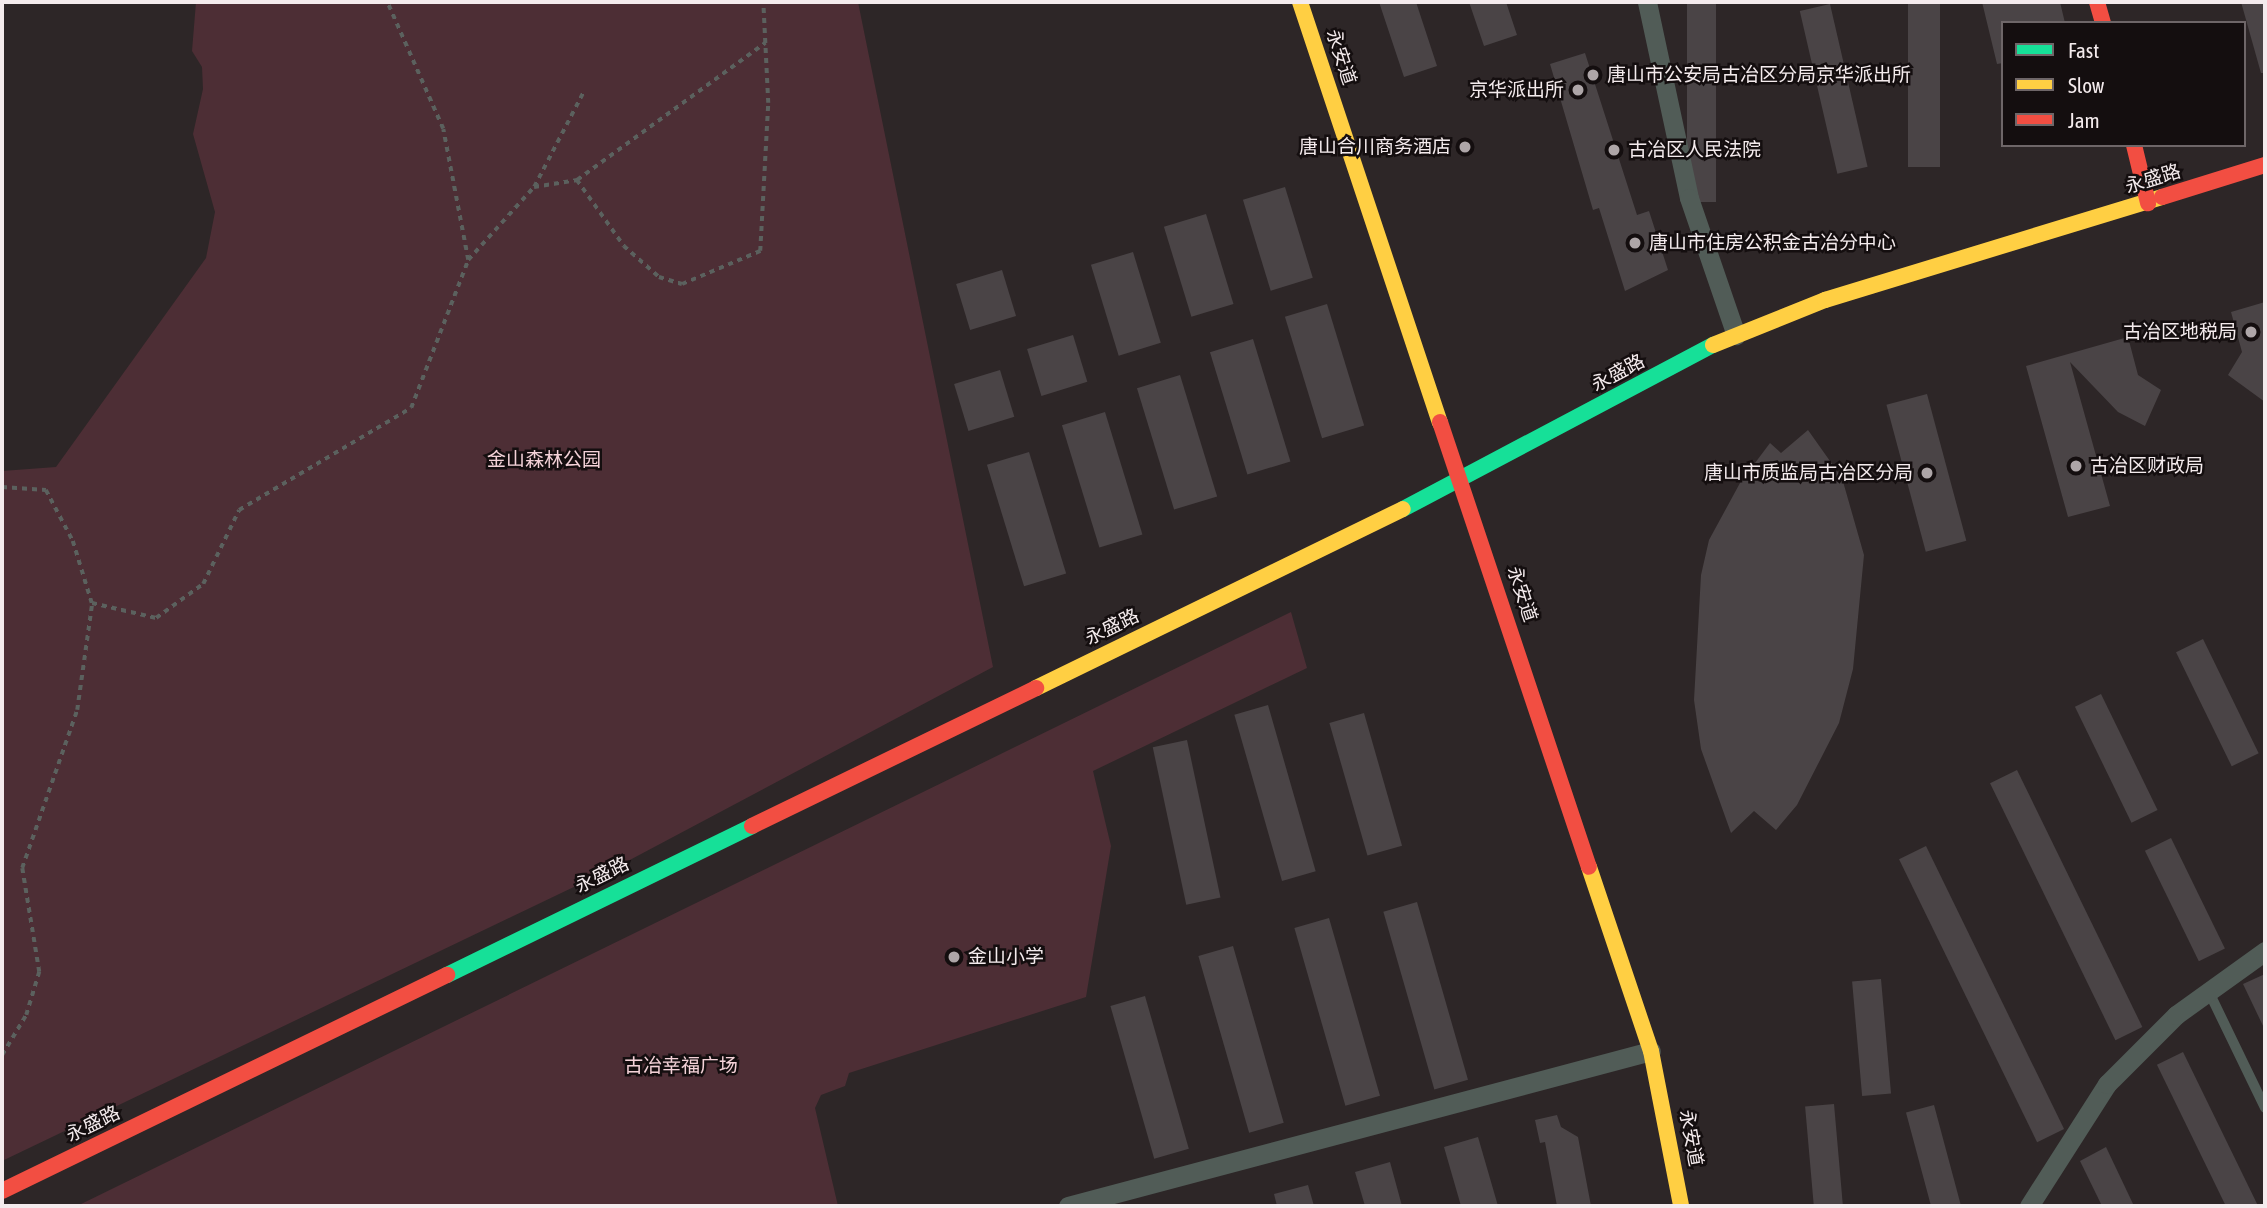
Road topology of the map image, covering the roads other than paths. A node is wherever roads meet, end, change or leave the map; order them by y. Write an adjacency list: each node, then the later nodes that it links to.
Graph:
1 (1300, 2): 12 (main road, 永安道)
2 (1647, 2): 11 (street)
3 (2098, 2): 4 (main road)
4 (2103, 21)
5 (2134, 147): 9 (main road)
6 (2265, 165): 9 (main road, 永盛路)
7 (2265, 184): 8 (main road)
8 (2214, 201)
9 (2148, 203): 11 (main road, 永盛路)
10 (2122, 229): 12 (main road, 永盛路)
11 (1736, 335): 12 (main road, 永盛路)
12 (1464, 487): 15 (main road, 永安道); 17 (main road, 永盛路); 18 (main road, 永盛路)
13 (2265, 951): 14 (street)
14 (2208, 990): 16 (lane); 21 (street)
15 (1651, 1051): 19 (street); 20 (main road, 永安道)
16 (2265, 1108)
17 (2, 1191)
18 (8, 1206)
19 (1068, 1206)
20 (1681, 1206)
21 (2029, 1206)

